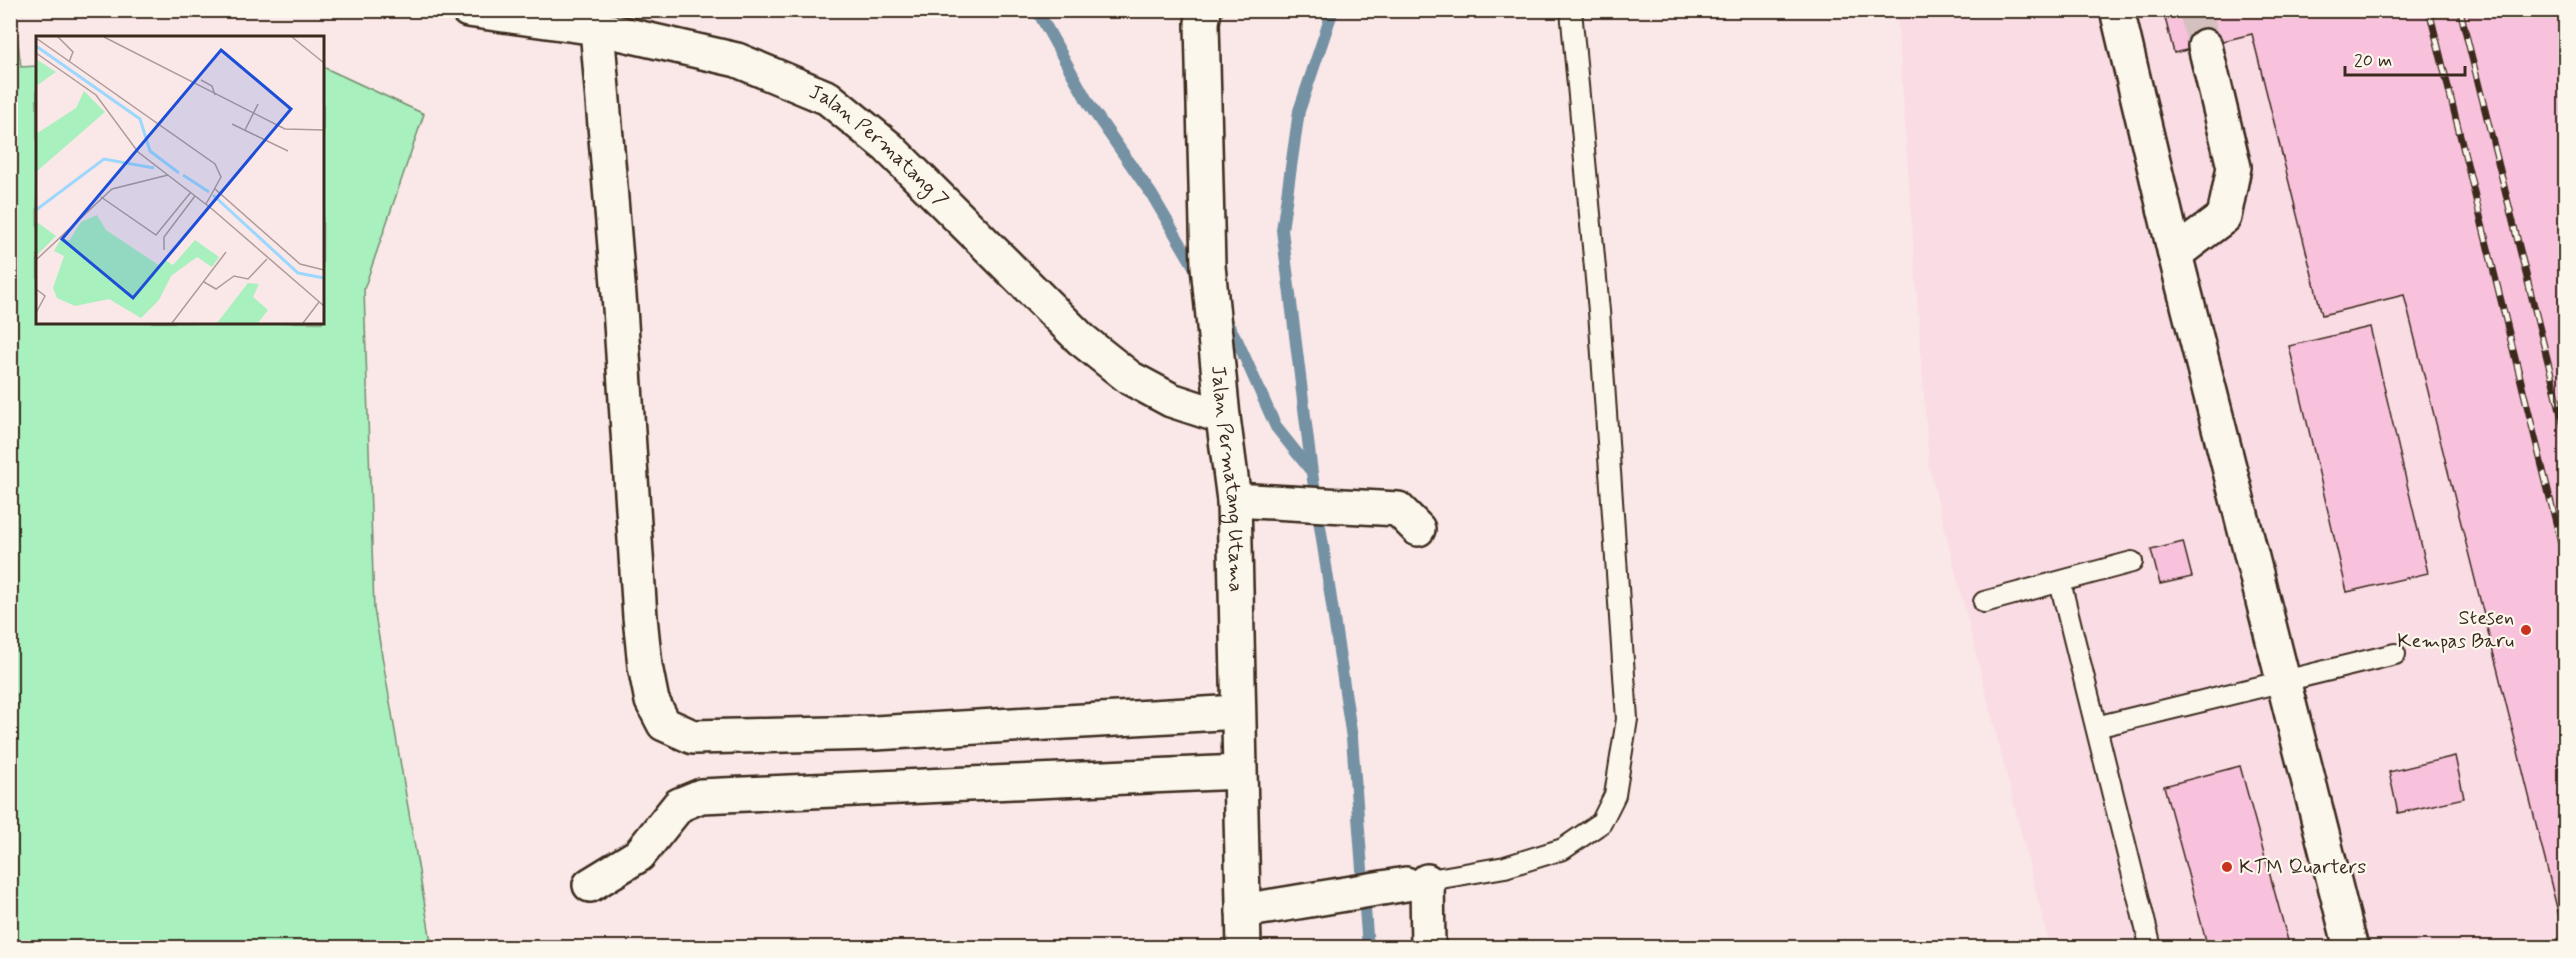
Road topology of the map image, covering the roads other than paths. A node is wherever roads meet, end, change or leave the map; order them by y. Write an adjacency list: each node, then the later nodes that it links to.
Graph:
1 (468, 10): 5 (street, Jalan Permatang 7)
2 (1204, 10): 8 (street, Jalan Permatang Utama)
3 (1571, 10): 19 (lane)
4 (2117, 10): 7 (street)
5 (597, 28): 8 (street, Jalan Permatang 7); 16 (street)
6 (2205, 46): 7 (street)
7 (2175, 254): 15 (street)
8 (1223, 417): 9 (street, Jalan Permatang Utama)
9 (1234, 500): 10 (street); 16 (street, Jalan Permatang Utama)
10 (1411, 521)
11 (2132, 562): 12 (lane)
12 (2060, 582): 13 (lane); 17 (lane)
13 (1984, 602)
14 (2395, 654): 15 (lane)
15 (2283, 681): 17 (lane); 25 (street)
16 (1238, 712): 18 (street, Jalan Permatang Utama)
17 (2096, 727): 24 (lane)
18 (1239, 772): 20 (street); 21 (street, Jalan Permatang Utama)
19 (1417, 882): 21 (street); 23 (street)
20 (590, 885)
21 (1243, 911): 22 (street, Jalan Permatang Utama)
22 (1244, 948)
23 (1428, 948)
24 (2151, 948)
25 (2351, 948)

